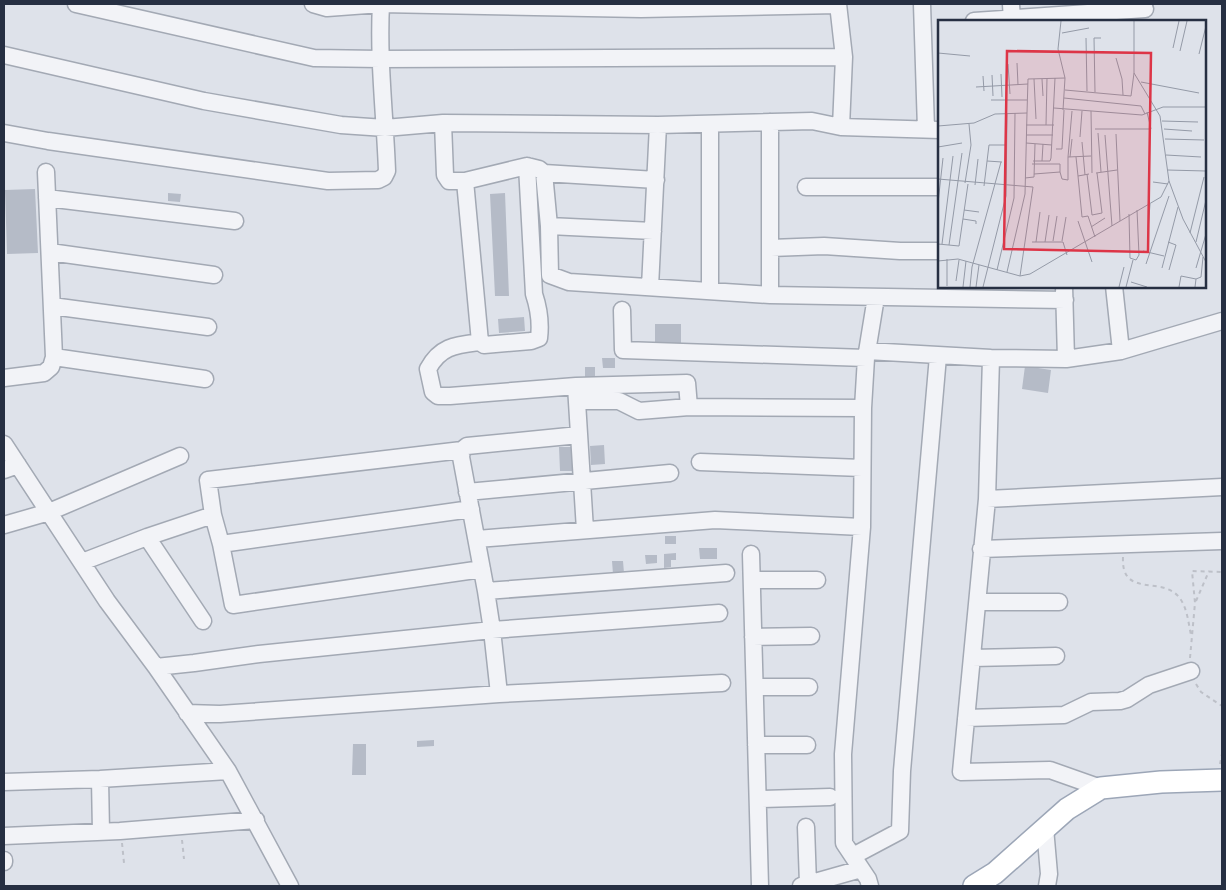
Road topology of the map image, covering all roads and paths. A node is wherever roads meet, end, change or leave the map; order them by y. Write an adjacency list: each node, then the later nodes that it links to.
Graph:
1 (76, 4): 13 (street)
2 (313, 4): 3 (street)
3 (381, 4): 6 (street); 13 (street)
4 (838, 4): 7 (street); 12 (street)
5 (922, 4): 20 (street)
6 (537, 5): 7 (street)
7 (642, 6)
8 (1145, 9): 9 (street)
9 (1012, 15): 10 (street)
10 (980, 20)
11 (4, 55): 18 (street)
12 (844, 57): 13 (street); 19 (street)
13 (380, 59): 18 (street)
14 (770, 122): 16 (street); 19 (street); 33 (street)
15 (443, 123): 17 (street); 18 (street); 26 (street)
16 (710, 124): 17 (street); 39 (street)
17 (658, 126): 25 (street)
18 (385, 128): 21 (street)
19 (842, 128): 20 (street)
20 (933, 129)
21 (4, 132)
22 (527, 166): 24 (street); 26 (street); 47 (street)
23 (46, 172): 29 (street)
24 (544, 173): 25 (street); 31 (street)
25 (656, 180): 32 (street)
26 (465, 181): 47 (street)
27 (806, 187): 28 (street)
28 (938, 187)
29 (48, 198): 30 (street); 35 (street)
30 (236, 221)
31 (550, 226): 32 (street); 37 (street)
32 (653, 231): 37 (street)
33 (771, 248): 34 (street); 41 (street)
34 (938, 251)
35 (50, 252): 36 (street); 43 (street)
36 (214, 275)
37 (650, 287): 39 (street)
38 (1114, 288): 48 (street)
39 (710, 291): 41 (street)
40 (1065, 293): 42 (street); 53 (street)
41 (770, 295): 42 (street)
42 (876, 297): 49 (street)
43 (52, 306): 46 (street); 51 (street)
44 (622, 310): 49 (street)
45 (1222, 320): 48 (street)
46 (208, 327)
47 (480, 342): 56 (street)
48 (1121, 351): 53 (street)
49 (866, 354): 50 (street); 58 (street)
50 (938, 356): 52 (street); 129 (street)
51 (54, 358): 54 (street); 55 (street)
52 (991, 358): 53 (street); 70 (street)
53 (1066, 359)
54 (4, 378)
55 (205, 379)
56 (576, 393): 57 (street); 57 (street); 59 (street)
57 (689, 407): 58 (street)
58 (863, 408): 65 (street)
59 (578, 435): 61 (street); 67 (street)
60 (4, 444): 64 (street)
61 (462, 450): 69 (street); 73 (street)
62 (180, 456): 72 (street)
63 (700, 462): 65 (street)
64 (11, 468): 72 (street)
65 (862, 468): 75 (street)
66 (670, 473): 67 (street)
67 (582, 481): 69 (street); 76 (street)
68 (1222, 487): 70 (street)
69 (467, 492): 71 (street)
70 (987, 498): 82 (street)
71 (471, 509): 78 (street); 80 (street)
72 (49, 512): 74 (street); 84 (street)
73 (213, 515): 77 (street); 80 (street)
74 (4, 526)
75 (862, 527): 76 (street); 129 (street)
76 (586, 530): 78 (street)
77 (147, 537): 84 (street); 96 (street)
78 (478, 538): 85 (street)
79 (1222, 541): 81 (street)
80 (221, 544): 85 (street)
81 (1124, 545): 82 (street); 100 (path)
82 (981, 550): 92 (street)
83 (751, 554): 89 (street)
84 (82, 562): 103 (street)
85 (482, 569): 91 (street)
86 (1209, 571): 87 (path); 94 (path); 94 (path)
87 (1222, 572)
88 (726, 573): 91 (street)
89 (752, 580): 90 (street); 98 (street)
90 (817, 580)
91 (486, 591): 97 (street)
92 (978, 602): 93 (street); 102 (street)
93 (1059, 602)
94 (1195, 603): 100 (path)
95 (719, 613): 97 (street)
96 (203, 621)
97 (492, 630): 103 (street); 108 (street)
98 (753, 636): 99 (street); 107 (street)
99 (811, 636)
100 (1192, 637): 104 (path)
101 (1056, 656): 102 (street)
102 (972, 658): 111 (street)
103 (156, 666): 110 (street)
104 (1191, 671): 109 (path); 111 (street)
105 (722, 683): 108 (street)
106 (809, 686): 107 (street)
107 (755, 687): 113 (street)
108 (499, 694): 110 (street)
109 (1222, 706)
110 (187, 713): 114 (street)
111 (966, 718): 118 (street)
112 (807, 744): 113 (street)
113 (756, 745): 120 (street)
114 (228, 771): 115 (street); 121 (street)
115 (100, 780): 117 (street); 126 (street)
116 (1222, 780): 118 (main road)
117 (4, 782)
118 (1101, 788): 124 (main road)
119 (830, 797): 120 (street)
120 (758, 799): 133 (street)
121 (256, 820): 122 (street); 132 (street)
122 (181, 825): 125 (street); 128 (path)
123 (806, 827): 131 (street)
124 (1045, 828): 135 (main road); 136 (street)
125 (120, 831): 126 (street); 130 (path)
126 (101, 832): 127 (street)
127 (4, 836)
128 (184, 860)
129 (857, 862): 131 (street); 134 (street)
130 (124, 863)
131 (804, 885)
132 (290, 886)
133 (760, 886)
134 (870, 886)
135 (974, 886)
136 (1047, 886)

